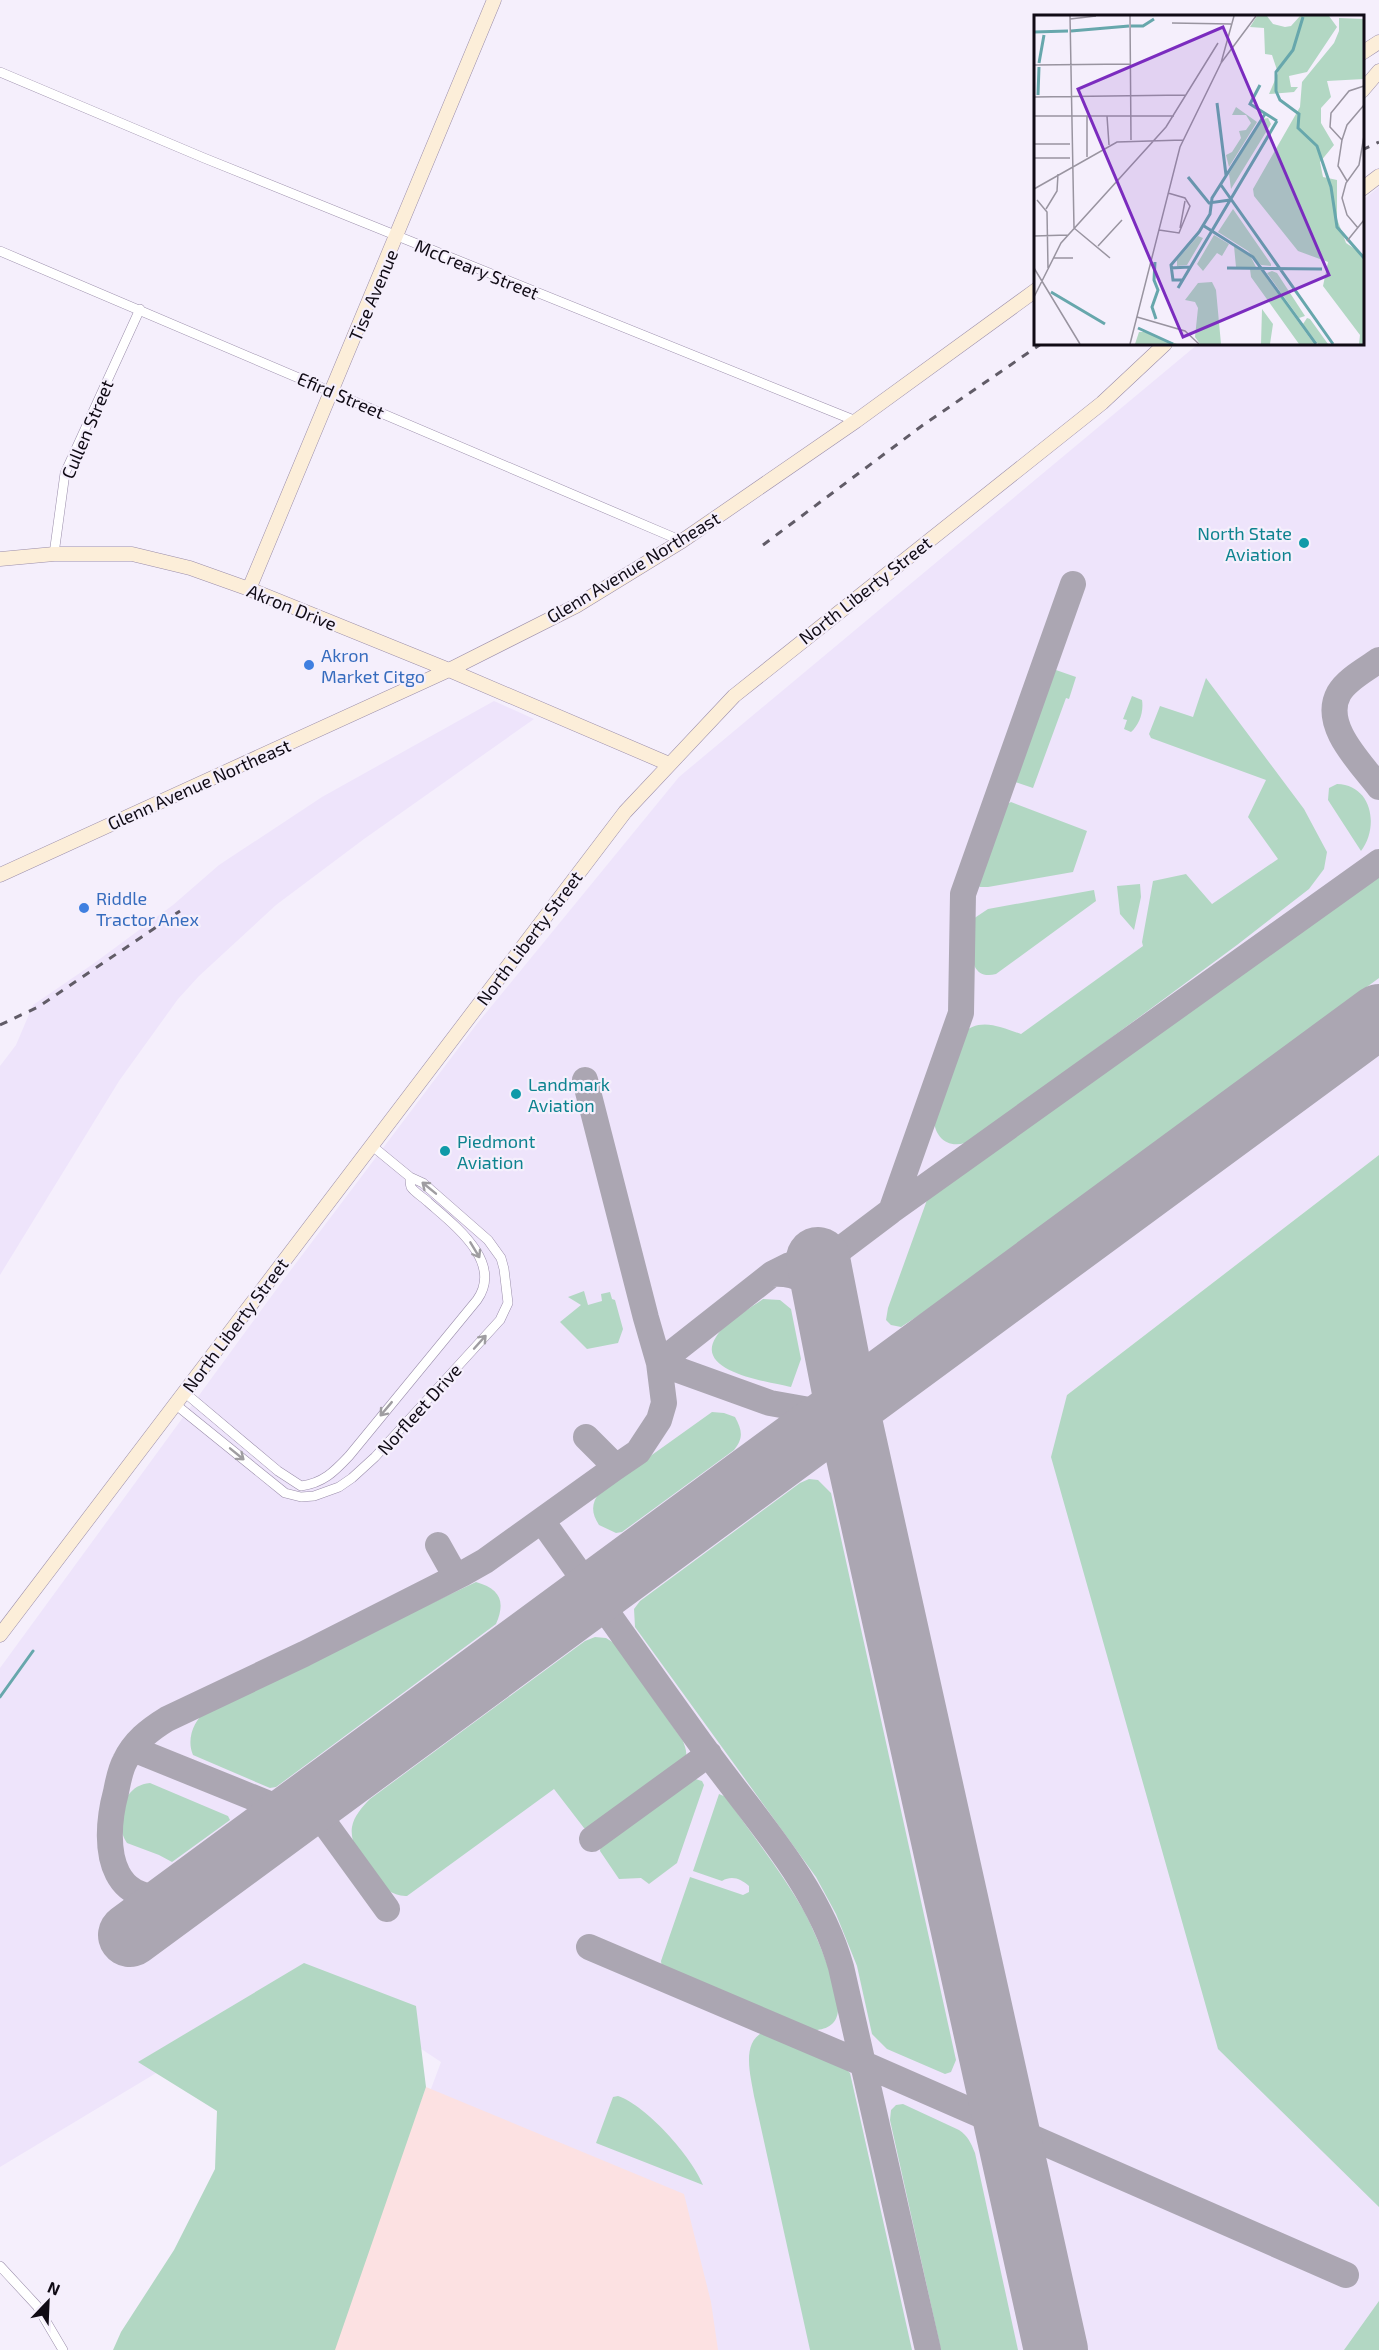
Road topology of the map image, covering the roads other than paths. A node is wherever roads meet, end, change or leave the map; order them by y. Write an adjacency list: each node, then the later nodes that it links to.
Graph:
1 (494, 0): 9 (main road, Tise Avenue)
2 (1379, 42): 3 (main road)
3 (1364, 52)
4 (1379, 71): 6 (main road)
5 (0, 72): 9 (street, McCreary Street)
6 (1364, 87)
7 (1379, 176): 8 (main road)
8 (1364, 187)
9 (397, 236): 14 (main road, Tise Avenue); 15 (street, McCreary Street)
10 (0, 251): 12 (street, Efird Street)
11 (1034, 291): 15 (main road, Glenn Avenue Northeast)
12 (140, 309): 14 (street, Efird Street); 17 (street, Cullen Street)
13 (1164, 345): 21 (main road, North Liberty Street)
14 (333, 391): 16 (street, Efird Street); 19 (main road, Tise Avenue)
15 (856, 421): 16 (main road, Glenn Avenue Northeast)
16 (682, 541): 20 (main road, Glenn Avenue Northeast)
17 (54, 554): 18 (main road, Akron Drive); 19 (main road, Akron Drive)
18 (0, 559)
19 (249, 589): 20 (main road, Akron Drive)
20 (449, 670): 21 (main road, Akron Drive); 22 (main road, Glenn Avenue Northeast)
21 (669, 764): 23 (main road, North Liberty Street)
22 (0, 875)
23 (371, 1145): 24 (street, Norfleet Drive); 25 (main road, North Liberty Street)
24 (410, 1177): 29 (street, Norfleet Drive, one-way to 29); 30 (street, Norfleet Drive, one-way to 24)
25 (184, 1392): 26 (main road, North Liberty Street); 27 (street)
26 (175, 1404): 28 (street, Norfleet Drive); 31 (main road, North Liberty Street)
27 (227, 1429): 28 (street); 29 (street)
28 (219, 1440): 30 (street, Norfleet Drive, one-way to 30)
29 (288, 1479): 30 (street)
30 (281, 1490)
31 (0, 1635)
32 (0, 2266): 33 (street)
33 (63, 2350)

